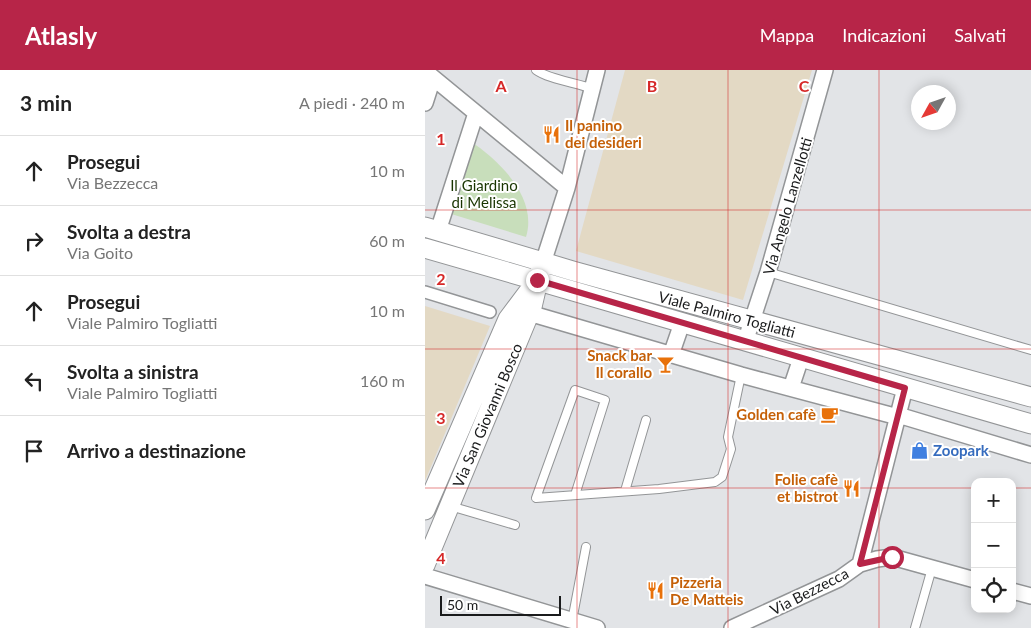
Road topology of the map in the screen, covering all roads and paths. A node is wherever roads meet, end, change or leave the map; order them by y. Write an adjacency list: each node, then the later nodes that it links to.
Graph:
1 (536, 70): 5 (lane)
2 (597, 70): 5 (street)
3 (825, 70): 12 (street, Via Angelo Lanzellotti)
4 (429, 74): 6 (street); 7 (street)
5 (593, 89): 8 (street)
6 (425, 102)
7 (476, 113): 8 (street); 9 (street)
8 (567, 188): 11 (street)
9 (432, 229): 11 (street, Viale Palmiro Togliatti)
10 (425, 248): 11 (street, Viale Palmiro Togliatti)
11 (540, 271): 15 (street, Via San Giovanni Bosco); 16 (street, Viale Palmiro Togliatti); 17 (street, Viale Palmiro Togliatti); 33 (street)
12 (768, 272): 16 (street, Via Angelo Lanzellotti); 19 (lane)
13 (425, 292): 14 (street)
14 (490, 312)
15 (529, 313): 20 (street); 32 (street, Via San Giovanni Bosco)
16 (752, 320): 18 (street, Via Angelo Lanzellotti); 25 (street, Viale Palmiro Togliatti)
17 (682, 323): 18 (street, Viale Palmiro Togliatti); 20 (street)
18 (745, 342): 21 (street, Viale Palmiro Togliatti)
19 (1031, 350)
20 (671, 355): 22 (street)
21 (801, 358): 23 (street); 24 (street, Viale Palmiro Togliatti)
22 (741, 375): 23 (street); 30 (lane)
23 (791, 388): 26 (street)
24 (905, 388): 26 (street); 28 (street, Viale Palmiro Togliatti)
25 (1031, 397)
26 (898, 416): 29 (street); 37 (street)
27 (646, 420): 30 (lane)
28 (1031, 424)
29 (1031, 456)
30 (625, 491): 31 (lane)
31 (575, 495): 31 (lane)
32 (449, 506): 34 (lane); 36 (street, Via San Giovanni Bosco)
33 (425, 510)
34 (515, 525)
35 (586, 547): 43 (lane)
36 (425, 564)
37 (860, 564): 38 (street, Via Bezzecca); 46 (street, Via Bezzecca)
38 (932, 568): 40 (street, Via Bezzecca); 47 (lane)
39 (425, 576): 44 (street)
40 (971, 579)
41 (1016, 592): 42 (street)
42 (1031, 596)
43 (572, 621): 44 (street); 45 (street)
44 (552, 622)
45 (597, 628)
46 (732, 628)
47 (915, 628)

